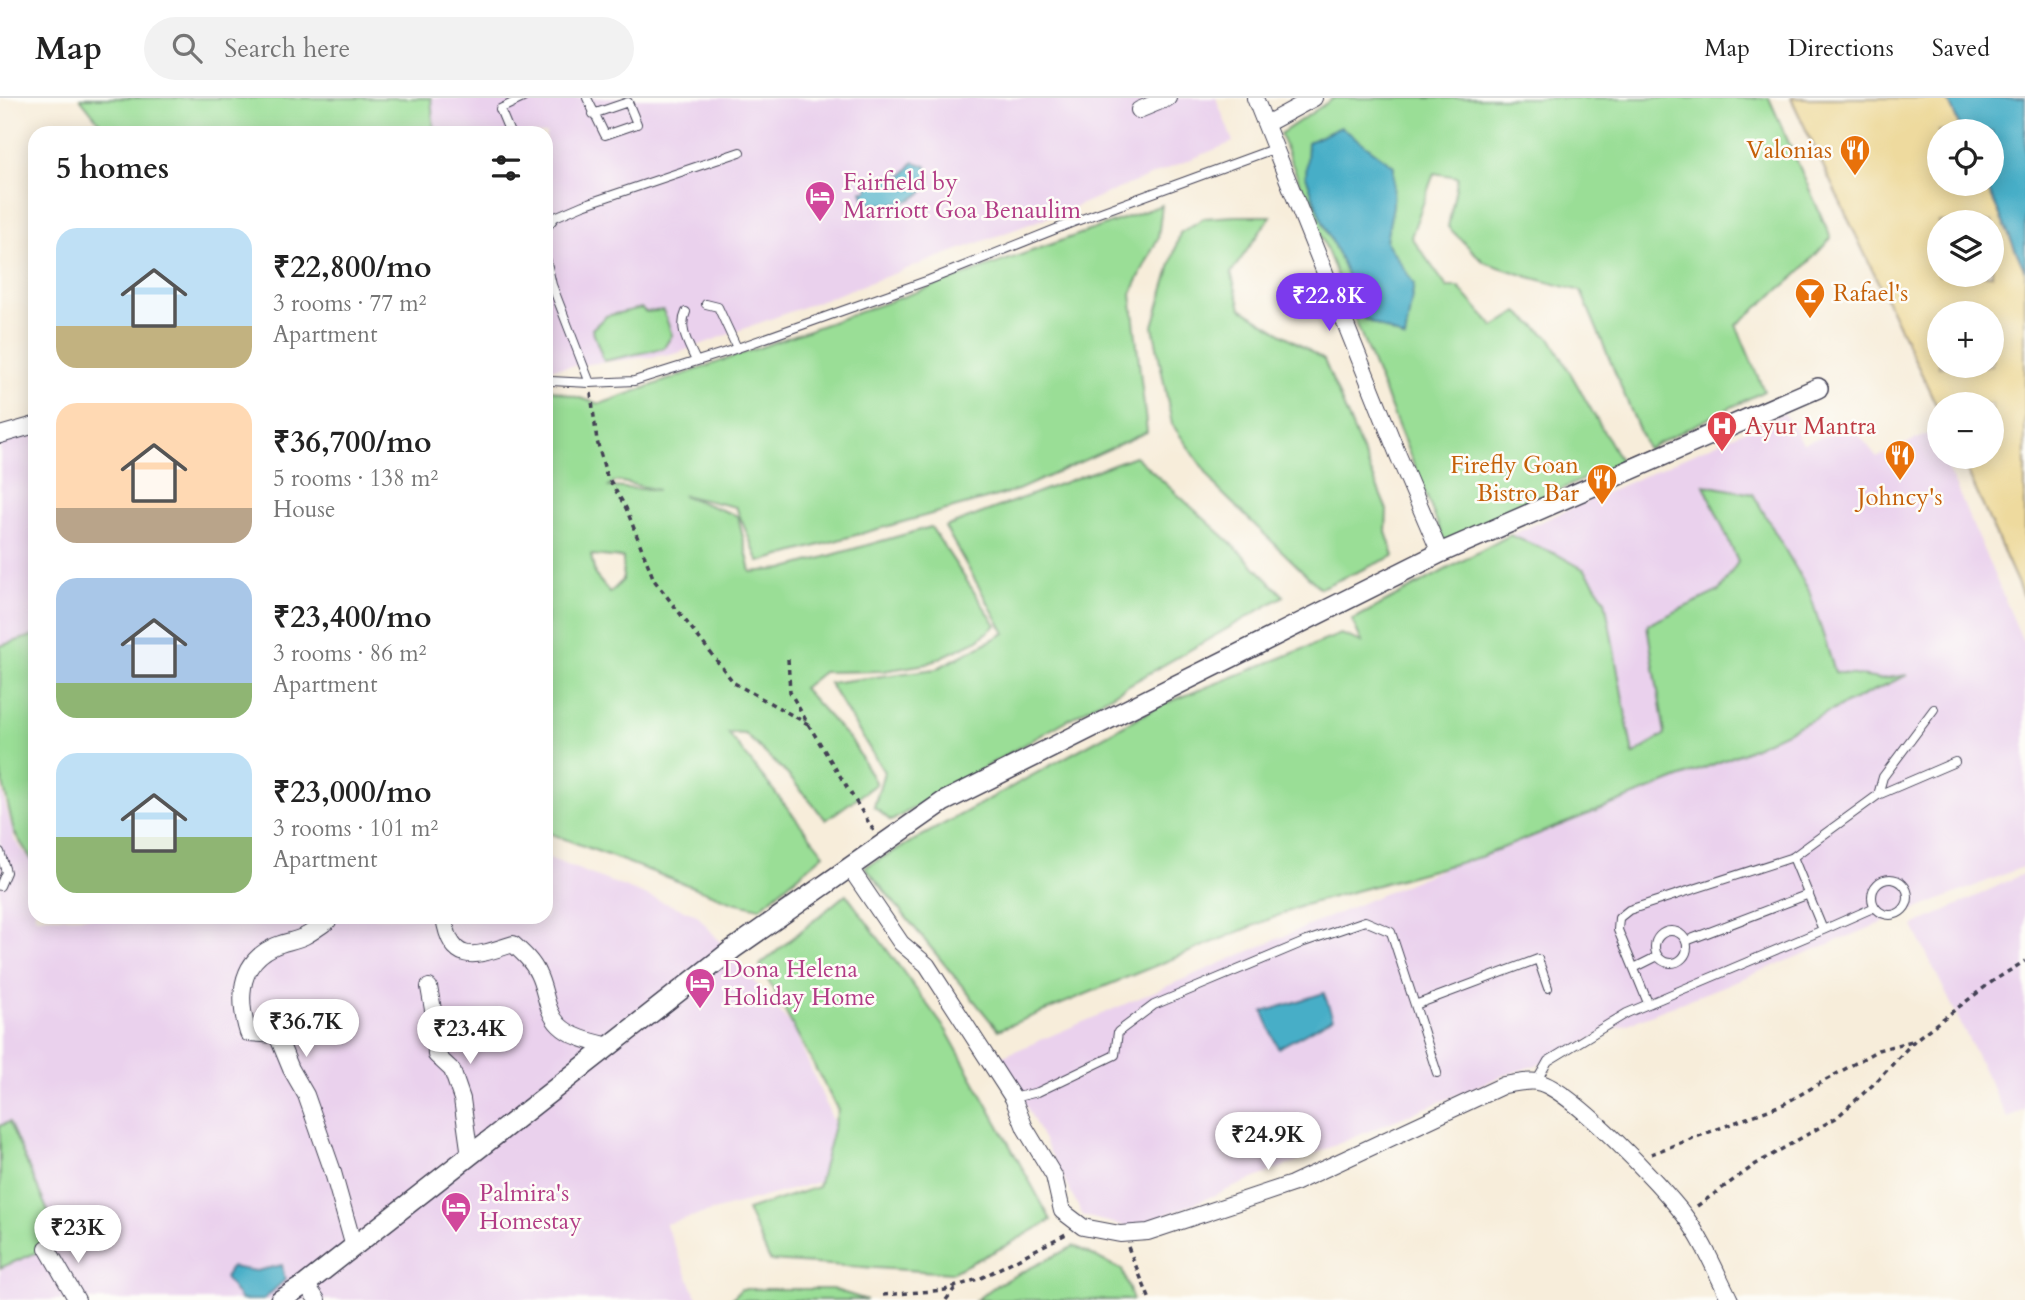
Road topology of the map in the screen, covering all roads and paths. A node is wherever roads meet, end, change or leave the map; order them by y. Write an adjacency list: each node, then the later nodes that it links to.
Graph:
1 (523, 98): 9 (lane)
2 (587, 98): 7 (lane)
3 (1168, 98): 6 (street)
4 (1255, 98): 8 (street)
5 (1314, 98): 8 (street)
6 (1139, 110)
7 (593, 114): 7 (lane)
8 (1266, 124): 10 (street)
9 (507, 126)
10 (1276, 148): 16 (lane); 23 (street)
11 (740, 152): 12 (lane)
12 (553, 219)
13 (553, 288): 19 (lane)
14 (706, 304): 16 (lane)
15 (686, 312): 17 (lane)
16 (737, 348): 17 (lane)
17 (696, 361): 19 (lane)
18 (553, 382): 19 (lane)
19 (590, 383): 26 (path)
20 (1818, 388): 23 (street)
21 (28, 427): 22 (street)
22 (0, 435)
23 (1440, 553): 29 (street)
24 (788, 659): 26 (path)
25 (1934, 709): 28 (lane)
26 (808, 724): 29 (path)
27 (1955, 762): 28 (lane)
28 (1878, 795): 31 (lane)
29 (882, 845): 32 (street)
30 (0, 852): 33 (lane)
31 (1793, 857): 34 (lane); 42 (lane)
32 (850, 868): 48 (street); 51 (street)
33 (0, 886)
34 (1809, 894): 38 (lane); 39 (lane)
35 (1875, 907): 35 (lane); 38 (lane)
36 (323, 924): 57 (street)
37 (445, 924): 48 (street)
38 (1823, 930): 45 (lane)
39 (1686, 940): 40 (lane); 40 (lane)
40 (1658, 956): 42 (lane)
41 (2025, 961): 47 (path)
42 (1634, 968): 45 (lane)
43 (429, 987): 52 (street)
44 (1548, 988): 46 (lane)
45 (1648, 1003): 50 (lane)
46 (1415, 1005): 49 (lane); 51 (lane)
47 (1914, 1040): 53 (path); 54 (path)
48 (610, 1046): 52 (street)
49 (1437, 1073)
50 (1536, 1082): 53 (street); 56 (street)
51 (1013, 1098): 55 (street)
52 (470, 1156): 57 (street)
53 (1635, 1160): 54 (street)
54 (1684, 1215): 66 (street)
55 (1083, 1227): 56 (street); 59 (path)
56 (1120, 1234): 65 (path)
57 (354, 1247): 60 (street)
58 (47, 1248): 62 (street)
59 (956, 1286): 61 (path); 64 (path)
60 (312, 1292): 63 (street)
61 (883, 1295)
62 (77, 1300)
63 (279, 1300)
64 (946, 1300)
65 (1150, 1300)
66 (1730, 1300)

